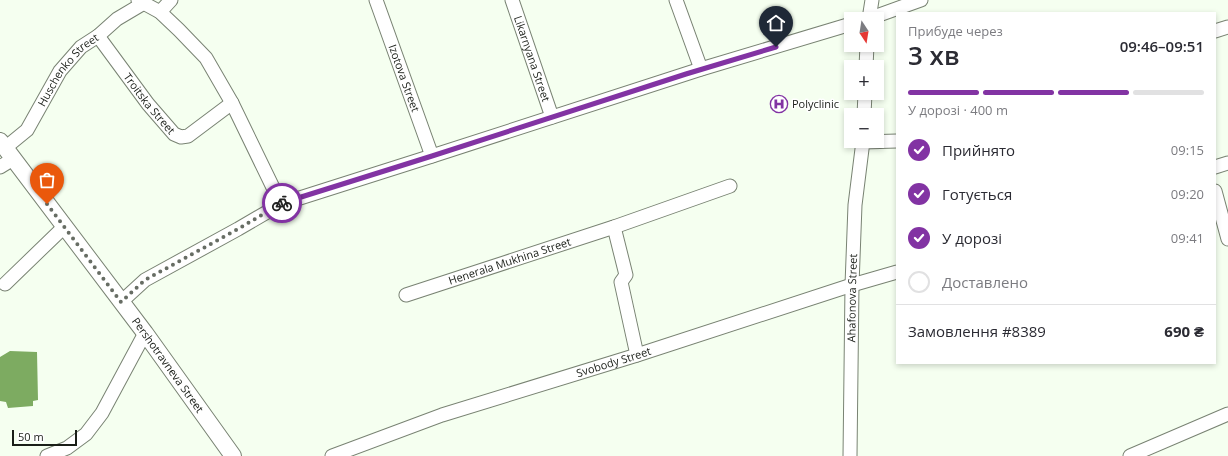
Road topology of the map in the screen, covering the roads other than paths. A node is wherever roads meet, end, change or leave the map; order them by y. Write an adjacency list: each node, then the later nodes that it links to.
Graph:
1 (171, 0): 8 (street)
2 (376, 0): 22 (street, Izotova Street)
3 (512, 0): 17 (street, Likarnyana Street)
4 (676, 0): 15 (street)
5 (872, 0): 9 (street)
6 (921, 0): 10 (street)
7 (141, 2): 8 (street); 14 (street, Huschenko Street)
8 (160, 12): 16 (street)
9 (869, 12)
10 (884, 13)
11 (844, 26): 15 (street)
12 (1228, 27): 13 (street)
13 (1216, 31)
14 (98, 36): 16 (street, Troitska Street); 21 (street, Huschenko Street)
15 (701, 69): 17 (street)
16 (232, 103): 27 (street)
17 (552, 117): 22 (street)
18 (884, 141): 19 (street)
19 (896, 141)
20 (862, 148): 33 (street, Ahafonova Street)
21 (5, 154): 28 (main road, Pershotravneva Street)
22 (432, 156): 27 (street)
23 (1228, 163): 24 (street)
24 (1216, 167)
25 (730, 186): 29 (street, Henerala Mukhina Street)
26 (1216, 195): 30 (street)
27 (281, 204): 35 (street)
28 (64, 227): 32 (street); 35 (main road, Pershotravneva Street)
29 (614, 227): 34 (street, Henerala Mukhina Street); 37 (street)
30 (1228, 238)
31 (896, 272): 33 (street, Svobody Street)
32 (5, 284)
33 (852, 285): 37 (street, Svobody Street); 42 (street, Ahafonova Street)
34 (406, 295)
35 (121, 302): 36 (main road, Pershotravneva Street)
36 (145, 333): 39 (street); 40 (main road, Pershotravneva Street)
37 (637, 355): 41 (street, Svobody Street)
38 (1228, 414): 43 (street)
39 (47, 456)
40 (233, 456)
41 (332, 456)
42 (850, 456)
43 (1130, 456)

